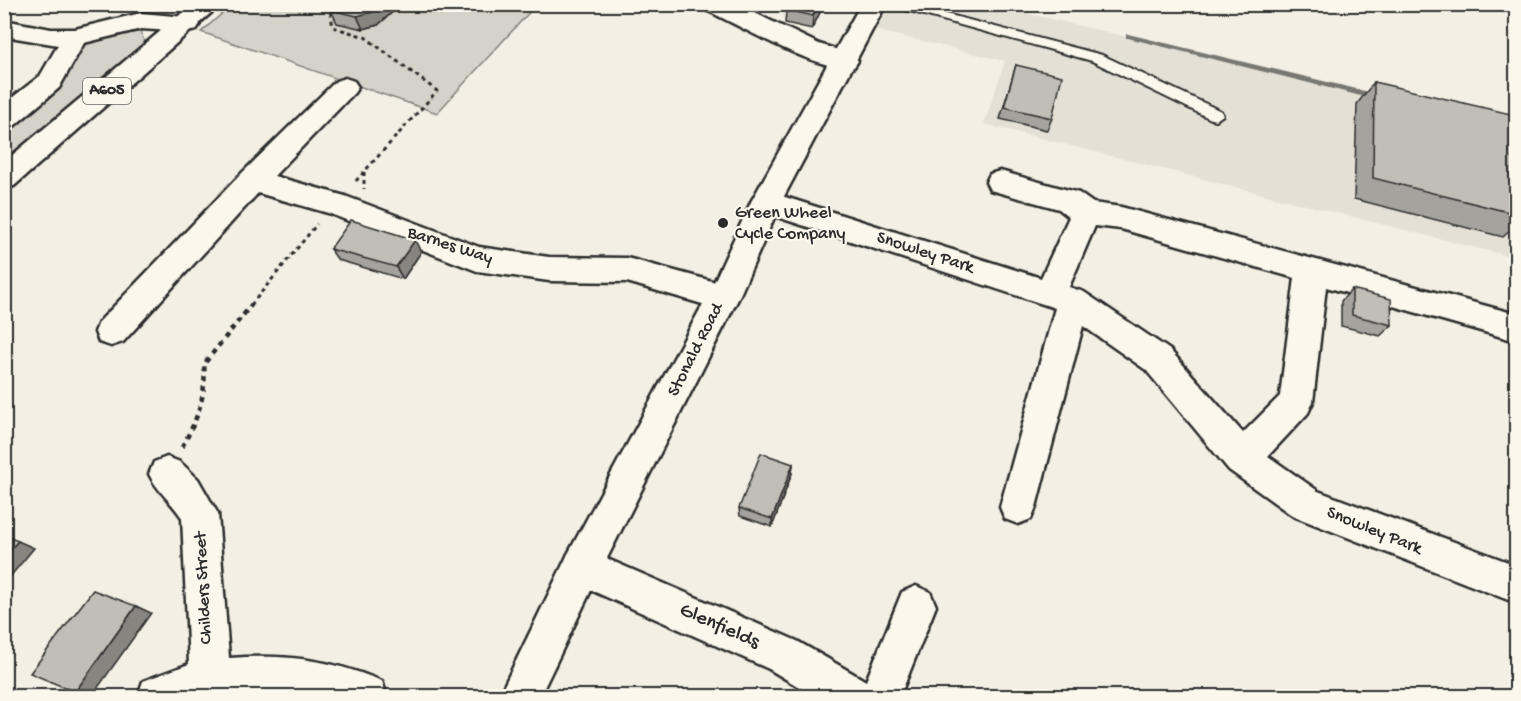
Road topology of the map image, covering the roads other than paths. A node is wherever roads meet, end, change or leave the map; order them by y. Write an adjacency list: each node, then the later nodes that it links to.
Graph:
1 (209, 4): 5 (street, A605)
2 (715, 4): 8 (street)
3 (874, 4): 8 (street, Stonald Road)
4 (890, 4): 10 (lane)
5 (187, 24): 7 (street); 12 (street, A605)
6 (4, 28): 7 (street)
7 (75, 37): 11 (street)
8 (845, 61): 15 (street, Stonald Road)
9 (345, 87): 13 (street)
10 (1216, 115)
11 (4, 119)
12 (4, 178)
13 (252, 181): 18 (street, Barnes Way); 21 (street)
14 (1000, 182): 16 (street)
15 (766, 202): 18 (street, Stonald Road); 19 (street, Snowley Park)
16 (1086, 213): 17 (street); 19 (street)
17 (1312, 270): 20 (street); 22 (street)
18 (723, 297): 25 (street, Stonald Road)
19 (1061, 297): 22 (street, Snowley Park); 24 (street)
20 (1516, 327)
21 (111, 332)
22 (1242, 458): 26 (street, Snowley Park)
23 (167, 474): 28 (street, Childers Street)
24 (1018, 507)
25 (582, 567): 31 (street, Stonald Road); 32 (street, Glenfields)
26 (1516, 584)
27 (916, 606): 33 (street)
28 (210, 679): 29 (street); 30 (street)
29 (158, 696)
30 (367, 696)
31 (519, 696)
32 (852, 696)
33 (880, 696)

